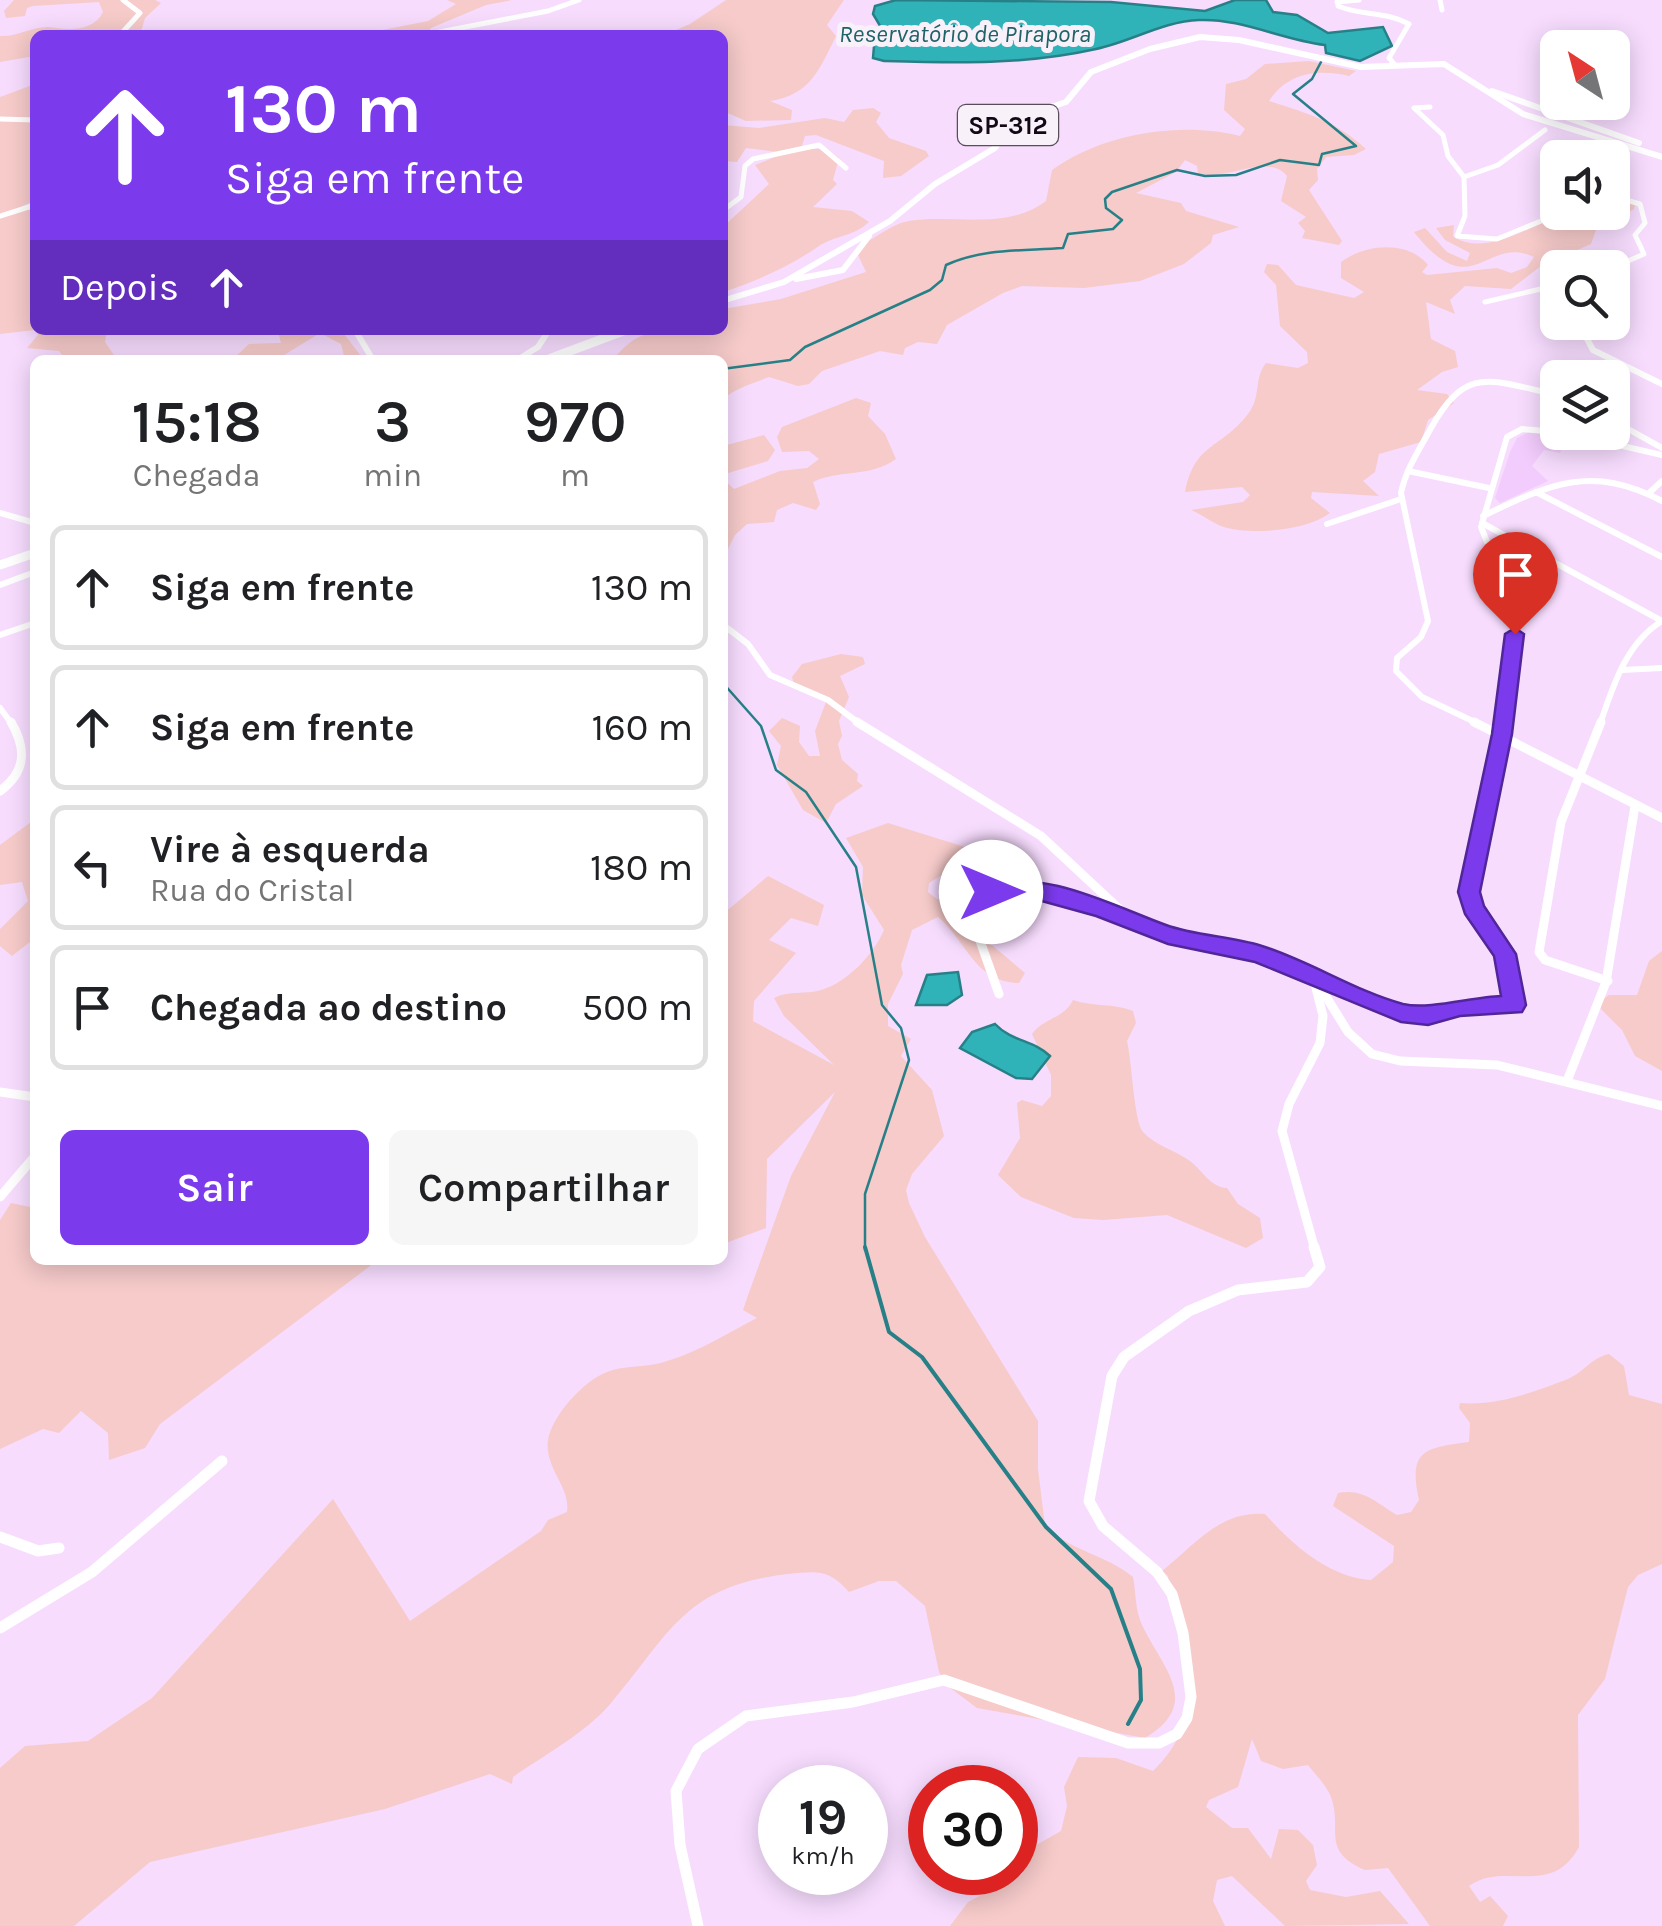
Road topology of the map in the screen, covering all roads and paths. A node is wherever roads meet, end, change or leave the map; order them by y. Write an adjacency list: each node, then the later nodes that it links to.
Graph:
1 (124, 0): 7 (street)
2 (579, 0): 8 (street)
3 (1359, 0): 5 (street)
4 (1440, 0): 6 (street)
5 (1338, 1): 9 (street)
6 (1442, 10)
7 (125, 30)
8 (451, 30)
9 (1395, 65): 10 (main road, SP-312); 27 (main road, SP-312)
10 (1474, 83): 12 (main road, SP-312); 13 (main road, SP-312)
11 (1430, 107): 21 (street)
12 (1537, 108): 13 (main road); 16 (main road, SP-312)
13 (1523, 114): 17 (main road, SP-312)
14 (0, 119): 15 (street)
15 (30, 120)
16 (1585, 124): 18 (main road); 19 (main road, SP-312)
17 (1543, 125): 18 (main road, SP-312); 21 (street)
18 (1579, 132): 19 (main road, SP-312)
19 (1662, 155)
20 (846, 168): 23 (street)
21 (1464, 178): 26 (street)
22 (1630, 201): 29 (street)
23 (728, 206)
24 (30, 207): 25 (street)
25 (0, 216)
26 (1540, 220)
27 (871, 232): 28 (main road, SP-312); 30 (main road)
28 (828, 258): 30 (main road); 31 (main road, SP-312)
29 (1630, 260)
30 (850, 262): 31 (main road)
31 (789, 280): 33 (main road, SP-312)
32 (1540, 289): 34 (street)
33 (728, 299)
34 (1484, 302)
35 (546, 335): 38 (street)
36 (613, 335): 39 (main road)
37 (1588, 340): 40 (street)
38 (525, 355)
39 (559, 355)
40 (1662, 384)
41 (1540, 391): 46 (street)
42 (1540, 430): 48 (street)
43 (1630, 432): 45 (street)
44 (1630, 446): 45 (street)
45 (1662, 452)
46 (1408, 471): 48 (street); 51 (street)
47 (1662, 482): 50 (street)
48 (1489, 488): 54 (street)
49 (1536, 492): 50 (street); 54 (street); 58 (street)
50 (1650, 493): 52 (street)
51 (1400, 499): 56 (street); 69 (street)
52 (1662, 500)
53 (0, 514): 55 (street)
54 (1482, 520): 62 (street); 69 (street)
55 (30, 523)
56 (1327, 524)
57 (30, 555): 59 (main road)
58 (1662, 558)
59 (0, 565)
60 (30, 574): 61 (street)
61 (0, 585)
62 (1662, 621): 67 (street)
63 (30, 624): 65 (street)
64 (728, 629): 74 (street)
65 (0, 634)
66 (1662, 668): 67 (street)
67 (1622, 670): 70 (street)
68 (0, 708): 71 (street)
69 (1502, 734): 70 (street); 75 (street)
70 (1577, 771): 72 (street); 76 (street)
71 (0, 790)
72 (1635, 806): 73 (street); 76 (street)
73 (1662, 818)
74 (1130, 919): 75 (street); 77 (street)
75 (1313, 976): 78 (street); 88 (street)
76 (1608, 981): 78 (street)
77 (999, 994)
78 (1567, 1081): 81 (street)
79 (0, 1092): 80 (street)
80 (30, 1096)
81 (1662, 1106)
82 (30, 1162): 83 (street)
83 (0, 1196)
84 (222, 1461): 87 (street)
85 (0, 1537): 86 (street)
86 (59, 1548)
87 (0, 1628)
88 (698, 1926)

